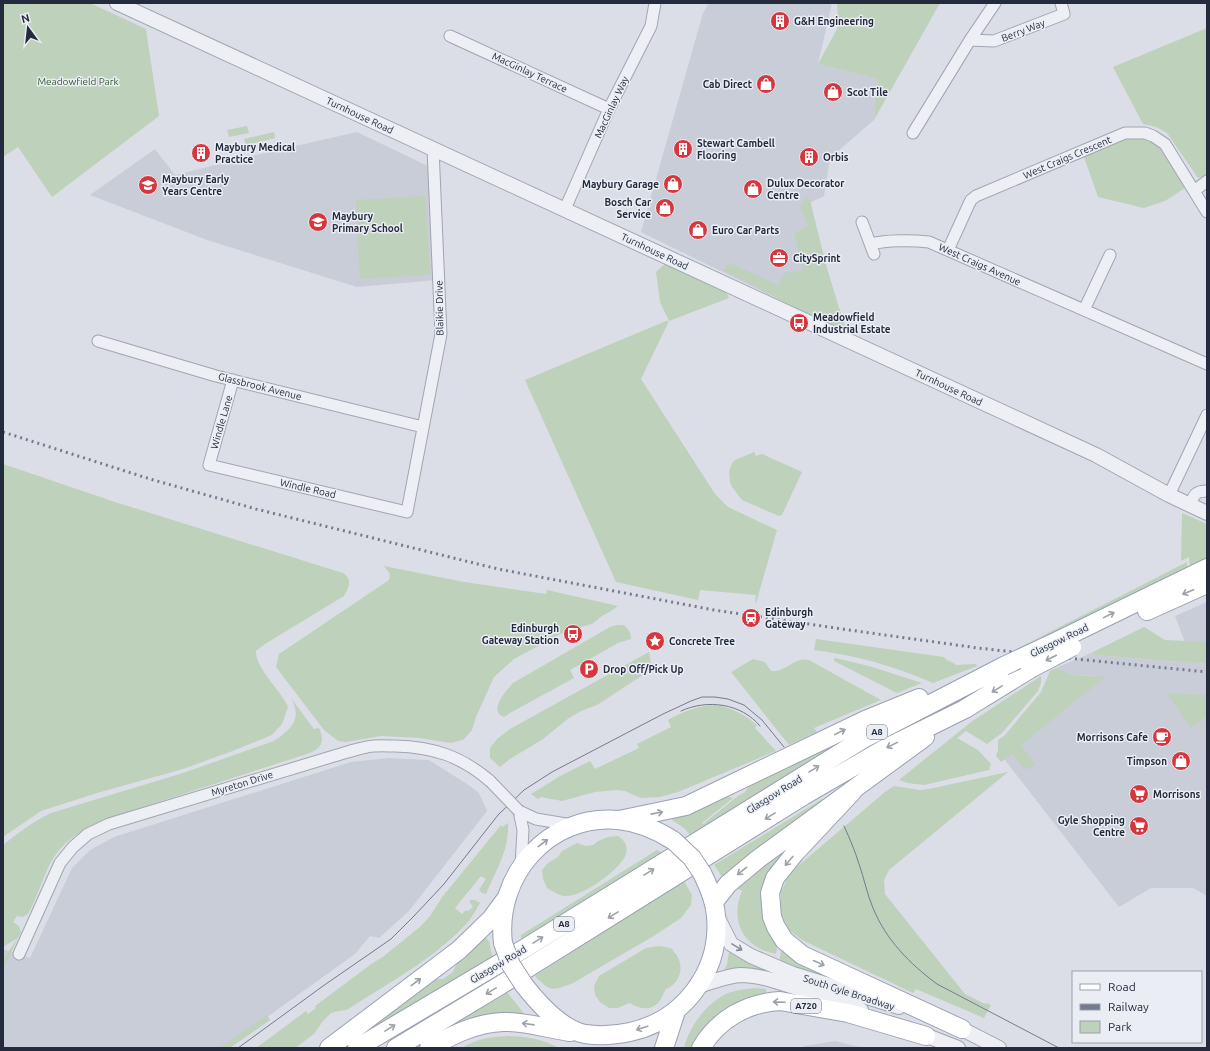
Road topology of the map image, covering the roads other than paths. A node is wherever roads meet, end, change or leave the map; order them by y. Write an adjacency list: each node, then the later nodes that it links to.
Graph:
1 (117, 3): 9 (street, Turnhouse Road)
2 (655, 3): 7 (street, MacGinlay Way)
3 (995, 3): 6 (street)
4 (1061, 3): 6 (street, Berry Way)
5 (450, 36): 7 (street, MacGinlay Terrace)
6 (970, 40): 8 (street)
7 (609, 109): 12 (street, MacGinlay Way)
8 (913, 133)
9 (433, 149): 12 (street, Turnhouse Road); 22 (street, Blaikie Drive)
10 (1207, 181): 11 (street)
11 (1194, 191): 13 (street, West Craigs Crescent); 15 (street, West Craigs Crescent)
12 (565, 209): 25 (street, Turnhouse Road)
13 (1207, 212)
14 (862, 222): 15 (street, West Craigs Avenue)
15 (948, 250): 17 (street, West Craigs Avenue)
16 (1110, 255): 17 (street)
17 (1084, 310): 19 (street, West Craigs Avenue)
18 (98, 342): 20 (street, Glassbrook Avenue)
19 (1207, 364)
20 (233, 380): 22 (street, Glassbrook Avenue); 23 (street, Windle Lane)
21 (1207, 415): 25 (street)
22 (423, 427): 27 (street, Blaikie Drive)
23 (209, 465): 27 (street, Windle Road)
24 (1207, 491): 26 (street)
25 (1169, 495): 26 (street, Turnhouse Road)
26 (1190, 505): 28 (street, Turnhouse Road)
27 (406, 512)
28 (1207, 513)
29 (1207, 568): 31 (main road, Glasgow Road / A8, one-way to 29, bridge)
30 (1207, 584): 32 (main road, Glasgow Road / A8, one-way to 32, bridge)
31 (997, 670): 35 (main road, one-way to 31); 47 (main road, Glasgow Road / A8, one-way to 31)
32 (965, 708): 33 (main road); 48 (main road, Glasgow Road / A8, one-way to 48)
33 (853, 791): 39 (main road, one-way to 39); 43 (main road, one-way to 43)
34 (519, 811): 36 (street, Myreton Drive); 37 (street); 40 (street, Myreton Drive, bridge)
35 (619, 820): 36 (main road); 39 (main road, bridge)
36 (575, 825): 37 (main road, one-way to 36)
37 (522, 865): 38 (main road)
38 (506, 898): 45 (main road, bridge); 46 (main road, one-way to 38)
39 (715, 909): 41 (main road); 43 (street, South Gyle Broadway, one-way to 43)
40 (19, 954)
41 (699, 986): 42 (main road); 44 (street, South Gyle Broadway)
42 (676, 1011): 45 (main road, one-way to 45); 50 (main road)
43 (962, 1029): 53 (street, South Gyle Broadway)
44 (926, 1036): 51 (main road, A720, one-way to 51); 52 (street, South Gyle Broadway)
45 (586, 1038): 49 (main road, one-way to 49)
46 (329, 1048)
47 (357, 1048)
48 (396, 1048)
49 (429, 1048)
50 (664, 1048)
51 (701, 1048)
52 (958, 1048)
53 (999, 1048)

